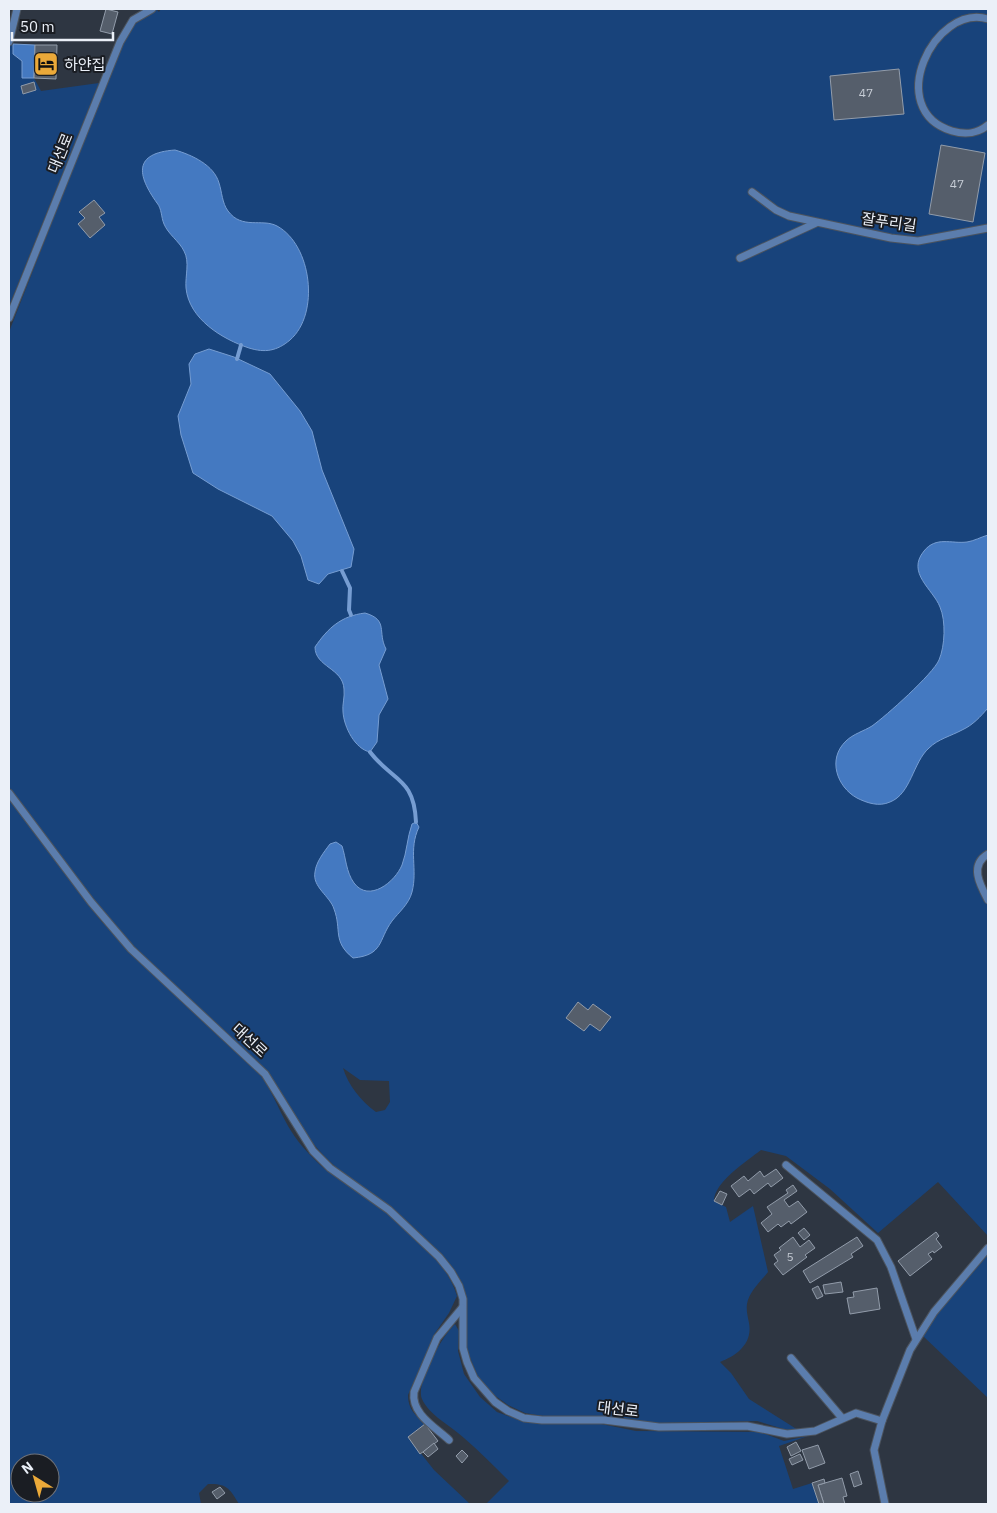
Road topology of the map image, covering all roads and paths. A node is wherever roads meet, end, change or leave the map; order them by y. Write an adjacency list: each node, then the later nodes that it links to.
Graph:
1 (17, 9): 5 (lane)
2 (152, 9): 3 (lane, 대선로)
3 (140, 11): 11 (lane, 대선로)
4 (988, 19): 6 (lane)
5 (9, 42)
6 (988, 125)
7 (752, 192): 8 (lane, 잘푸리길)
8 (816, 223): 9 (lane, 잘푸리길); 10 (lane)
9 (988, 228)
10 (740, 258)
11 (9, 318)
12 (9, 793): 17 (lane, 대선로)
13 (988, 854): 14 (lane)
14 (988, 900)
15 (786, 1165): 18 (lane)
16 (988, 1248): 18 (lane)
17 (462, 1308): 20 (lane, 대선로); 22 (lane)
18 (916, 1339): 21 (lane)
19 (792, 1358): 20 (lane)
20 (842, 1418): 21 (lane, 대선로)
21 (882, 1420): 23 (lane)
22 (450, 1440)
23 (885, 1504)

